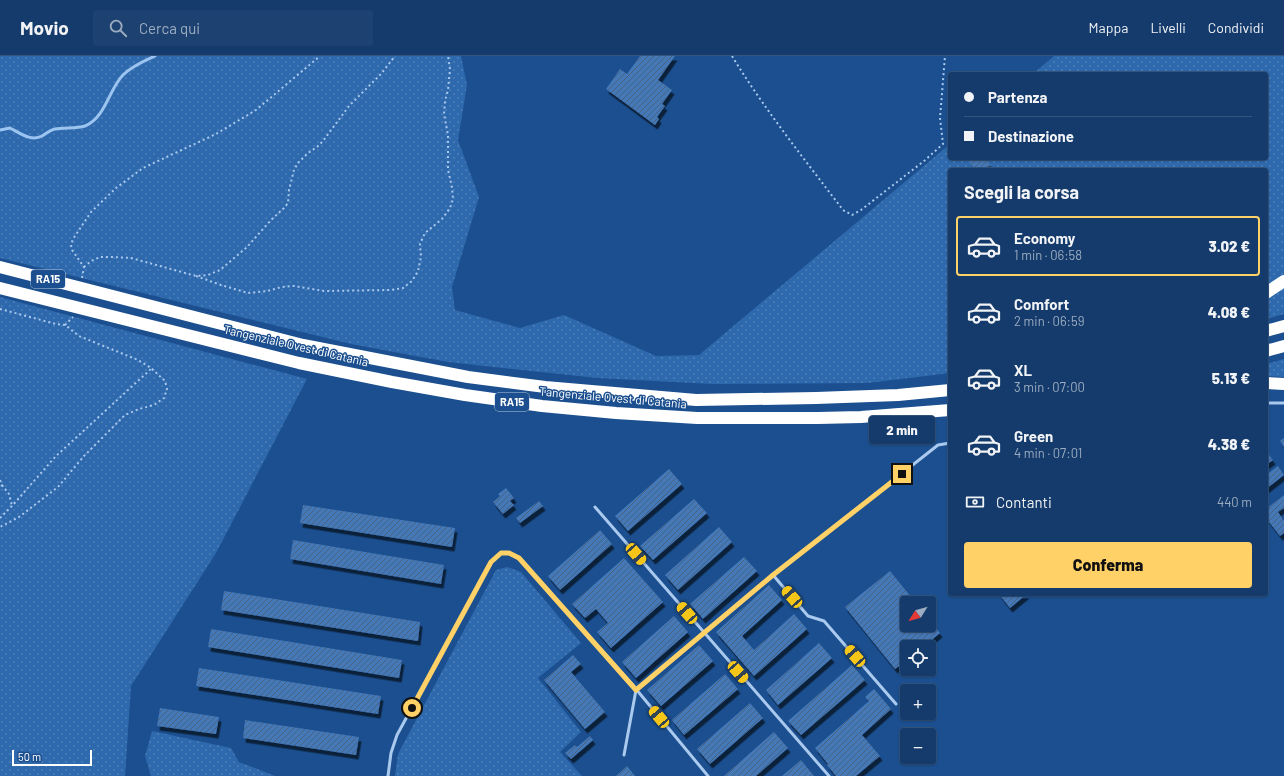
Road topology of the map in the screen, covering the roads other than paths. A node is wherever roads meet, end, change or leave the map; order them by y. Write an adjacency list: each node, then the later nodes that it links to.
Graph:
1 (0, 267): 13 (highway, Tangenziale Ovest di Catania / RA15)
2 (1284, 281): 4 (highway)
3 (0, 288): 16 (highway, Tangenziale Ovest di Catania / RA15)
4 (1268, 292)
5 (1284, 326): 6 (highway)
6 (1268, 330)
7 (1284, 346): 8 (highway)
8 (1268, 350)
9 (1268, 383): 10 (highway)
10 (1284, 384)
11 (948, 385): 13 (highway)
12 (948, 390): 13 (highway, Tangenziale Ovest di Catania / RA15)
13 (916, 393)
14 (1268, 403): 15 (lane)
15 (1284, 403)
16 (948, 410)
17 (948, 443): 19 (lane)
18 (596, 507): 20 (lane)
19 (773, 575): 20 (lane); 22 (lane)
20 (704, 633): 21 (lane); 26 (lane)
21 (636, 690): 23 (lane); 24 (lane); 25 (lane)
22 (896, 704)
23 (624, 755)
24 (388, 776)
25 (708, 776)
26 (829, 776)

